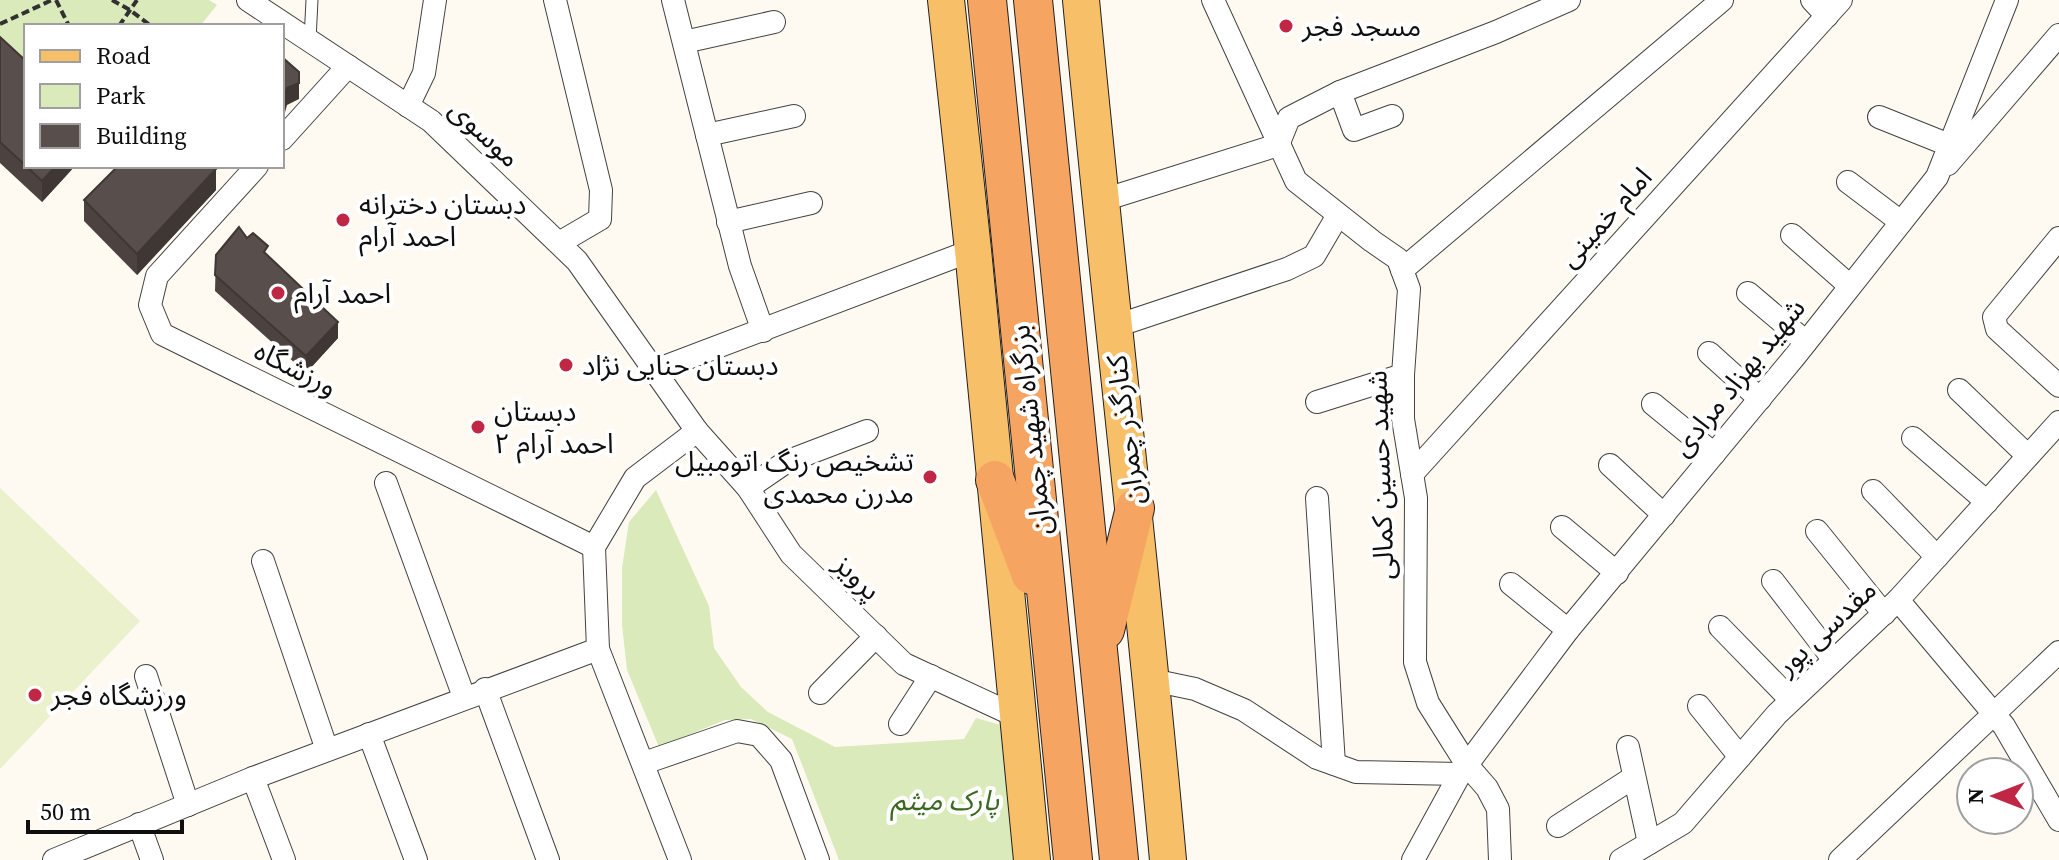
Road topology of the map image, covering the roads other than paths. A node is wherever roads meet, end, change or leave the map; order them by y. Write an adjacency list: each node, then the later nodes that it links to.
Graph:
1 (248, 0): 17 (street, موسوی)
2 (312, 0): 17 (lane)
3 (435, 0): 21 (street)
4 (555, 0): 39 (street)
5 (673, 0): 18 (street)
6 (946, 0): 40 (main road)
7 (987, 0): 80 (highway, بزرگراه شهید چمران)
8 (1033, 0): 86 (highway, بزرگراه شهید چمران)
9 (1081, 0): 32 (main road, کنارگذر چمران)
10 (1213, 0): 27 (street)
11 (1569, 0): 20 (street)
12 (1722, 0): 41 (street)
13 (2007, 0): 28 (street, شهید بهزاد مرادی)
14 (1827, 5): 62 (street, امام خمینی)
15 (774, 22): 18 (street)
16 (2059, 35): 30 (street)
17 (310, 40): 19 (street, موسوی)
18 (684, 42): 25 (street)
19 (348, 66): 21 (street, موسوی); 26 (street)
20 (1340, 92): 23 (street); 27 (street)
21 (408, 106): 39 (street, موسوی)
22 (794, 116): 25 (street)
23 (1392, 116)
24 (1879, 117): 28 (street)
25 (707, 135): 35 (street)
26 (284, 137)
27 (1278, 145): 32 (street); 34 (street)
28 (1949, 145): 30 (street, شهید بهزاد مرادی)
29 (255, 168): 73 (street, ورزشگاه)
30 (1937, 177): 36 (street, شهید بهزاد مرادی)
31 (1848, 182): 36 (street)
32 (1100, 201): 44 (main road, کنارگذر چمران)
33 (811, 203): 35 (street)
34 (1338, 215): 41 (street); 44 (street)
35 (728, 222): 45 (street)
36 (1901, 222): 42 (street, شهید بهزاد مرادی)
37 (1792, 235): 42 (street)
38 (2059, 238): 50 (street)
39 (559, 243): 48 (street, موسوی)
40 (973, 250): 45 (street); 63 (main road)
41 (1402, 270): 49 (street, شهید حسین کمالی)
42 (1850, 286): 46 (street, شهید بهزاد مرادی)
43 (1748, 293): 46 (street)
44 (1113, 327): 69 (main road, کنارگذر چمران)
45 (763, 331): 48 (street)
46 (1806, 342): 52 (street, شهید بهزاد مرادی)
47 (1709, 353): 52 (street)
48 (656, 370): 56 (street, موسوی)
49 (1403, 375): 53 (street); 62 (street, شهید حسین کمالی)
50 (2059, 386)
51 (1959, 390): 60 (street)
52 (1760, 399): 59 (street, شهید بهزاد مرادی)
53 (1317, 402)
54 (1653, 404): 59 (street)
55 (2059, 422): 60 (street, مقدسی پور)
56 (697, 431): 65 (street, پرویز); 73 (street)
57 (867, 431): 65 (street)
58 (1913, 438): 68 (street)
59 (1714, 454): 70 (street, شهید بهزاد مرادی)
60 (2028, 456): 68 (street, مقدسی پور)
61 (1610, 465): 70 (street)
62 (1412, 474): 104 (street, شهید حسین کمالی)
63 (995, 480): 80 (highway); 96 (main road)
64 (386, 483): 91 (street)
65 (748, 488): 83 (street, پرویز)
66 (1873, 491): 74 (street)
67 (1317, 498): 103 (street)
68 (1987, 502): 74 (street, مقدسی پور)
69 (1135, 508): 86 (highway); 90 (main road, کنارگذر چمران)
70 (1664, 515): 76 (street, شهید بهزاد مرادی)
71 (1562, 527): 76 (street)
72 (1817, 531): 79 (street)
73 (594, 547): 84 (street)
74 (1937, 557): 79 (street, مقدسی پور)
75 (263, 561): 100 (street)
76 (1617, 573): 82 (street, شهید بهزاد مرادی)
77 (1773, 581): 87 (street)
78 (1511, 584): 82 (street)
79 (1891, 607): 87 (street, مقدسی پور); 95 (street)
80 (1050, 625): 120 (highway, بزرگراه شهید چمران)
81 (1720, 627): 93 (street)
82 (1568, 630): 104 (street, شهید بهزاد مرادی)
83 (876, 636): 89 (street, پرویز); 92 (street)
84 (598, 649): 91 (street); 102 (street)
85 (2059, 652): 95 (street)
86 (1098, 656): 121 (highway, بزرگراه شهید چمران)
87 (1834, 660): 93 (street, مقدسی پور)
88 (146, 676): 107 (street)
89 (931, 676): 96 (street, پرویز); 97 (street)
90 (1152, 680): 103 (street); 122 (main road, کنارگذر چمران)
91 (474, 693): 98 (street); 116 (street)
92 (820, 693)
93 (1791, 700): 101 (street, مقدسی پور)
94 (1699, 706): 101 (street)
95 (1994, 715): 108 (street); 126 (street)
96 (1018, 717): 119 (main road)
97 (900, 724)
98 (369, 734): 100 (street); 115 (street)
99 (1628, 747): 105 (street)
100 (327, 750): 106 (street)
101 (1740, 757): 111 (street, مقدسی پور)
102 (644, 763): 117 (street); 118 (street)
103 (1334, 764): 104 (street)
104 (1463, 769): 123 (street, شهید بهزاد مرادی); 124 (street, شهید حسین کمالی)
105 (1634, 777): 110 (street); 111 (street)
106 (253, 778): 107 (street); 114 (street)
107 (188, 805): 109 (street)
108 (2059, 820)
109 (139, 824): 112 (street); 113 (street)
110 (1558, 826)
111 (1649, 843): 125 (street, مقدسی پور)
112 (54, 860)
113 (152, 860)
114 (284, 860)
115 (416, 860)
116 (548, 860)
117 (680, 860)
118 (818, 860)
119 (1032, 860)
120 (1073, 860)
121 (1119, 860)
122 (1168, 860)
123 (1413, 860)
124 (1500, 860)
125 (1621, 860)
126 (1840, 860)

